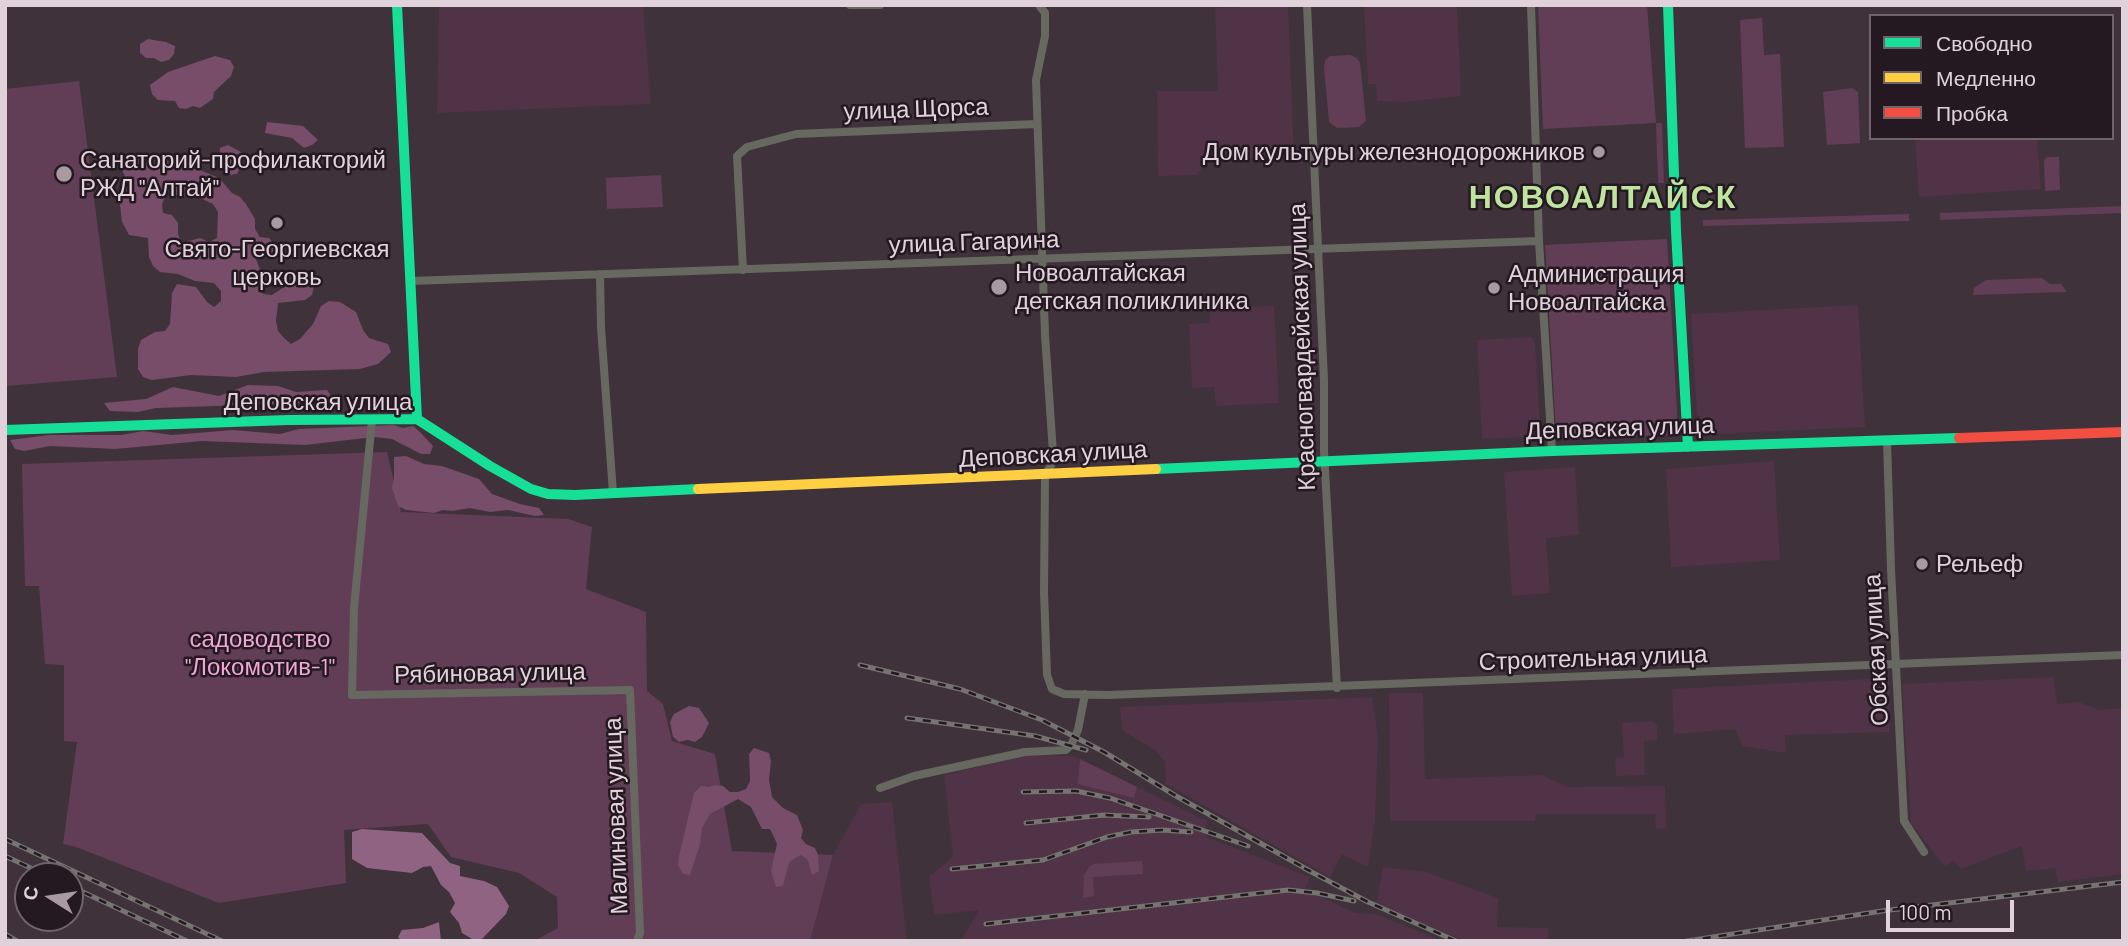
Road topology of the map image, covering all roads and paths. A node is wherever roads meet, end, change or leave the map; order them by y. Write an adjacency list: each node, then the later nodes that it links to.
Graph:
1 (397, 5): 14 (street)
2 (850, 5): 3 (street)
3 (880, 5)
4 (1039, 5): 8 (street)
5 (1307, 5): 10 (street, Красногвардейская улица)
6 (1531, 5): 9 (street)
7 (1668, 5): 20 (street)
8 (1037, 124): 11 (street); 12 (street, улица Щорса)
9 (1539, 241): 10 (street, улица Гагарина); 21 (street)
10 (1318, 248): 11 (street, улица Гагарина); 22 (street, Красногвардейская улица)
11 (1042, 259): 12 (street, улица Гагарина); 23 (street)
12 (743, 270): 13 (street, улица Гагарина)
13 (600, 274): 14 (street, улица Гагарина); 24 (street)
14 (410, 281): 15 (street)
15 (416, 419): 16 (street, Деповская улица); 24 (street, Деповская улица)
16 (372, 420): 17 (street, Деповская улица); 28 (street, Рябиновая улица)
17 (5, 430)
18 (2123, 432): 19 (street, Деповская улица)
19 (1887, 441): 20 (street, Деповская улица); 26 (street, Обская улица)
20 (1688, 447): 21 (street, Деповская улица)
21 (1552, 451): 22 (street, Деповская улица)
22 (1326, 463): 23 (street, Деповская улица); 27 (street, Красногвардейская улица)
23 (1045, 475): 24 (street, Деповская улица); 29 (street, Строительная улица)
24 (613, 493)
25 (2123, 656): 26 (street, Строительная улица)
26 (1895, 666): 27 (street, Строительная улица); 31 (street, Обская улица)
27 (1337, 688): 29 (street, Строительная улица)
28 (630, 690): 32 (street, Малиновая улица)
29 (1085, 694): 30 (street)
30 (880, 788)
31 (1924, 852)
32 (637, 941)

